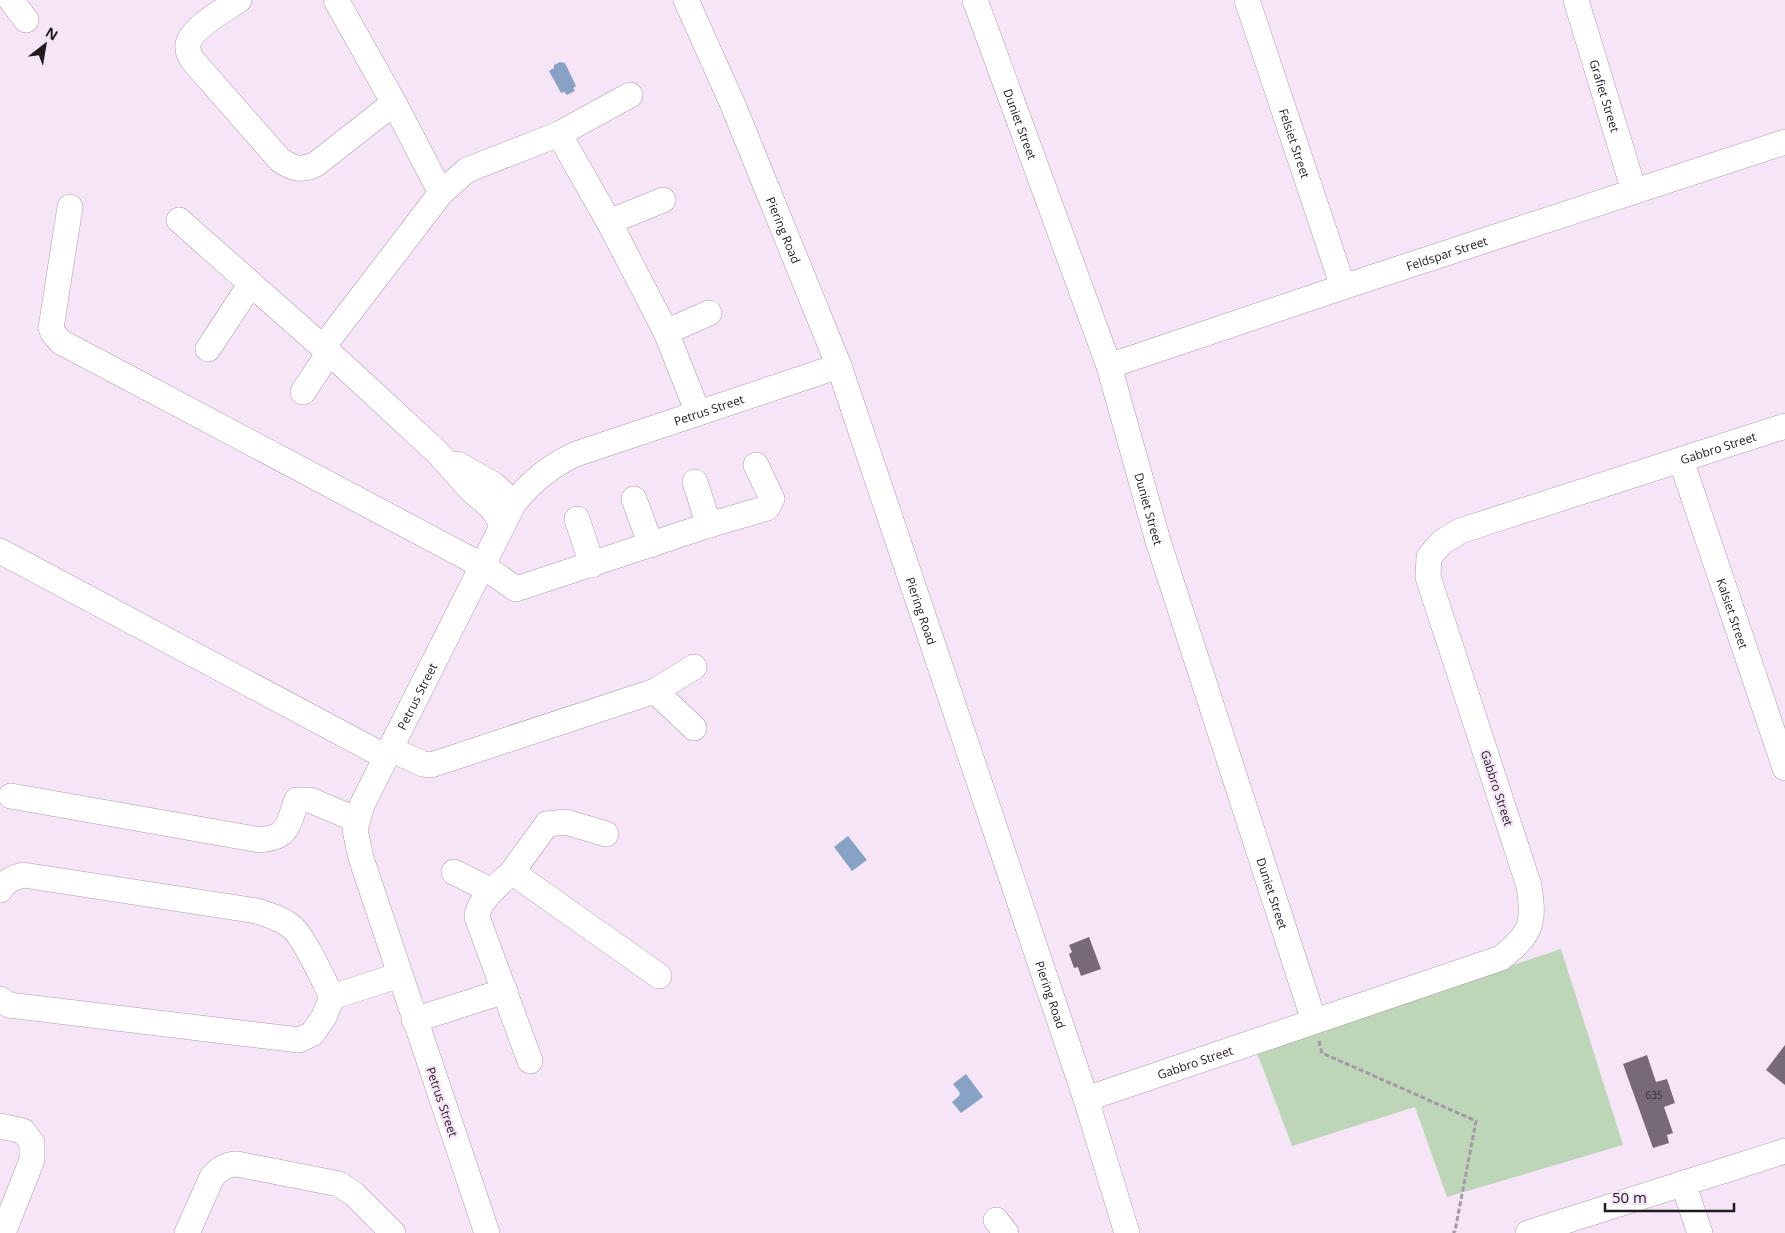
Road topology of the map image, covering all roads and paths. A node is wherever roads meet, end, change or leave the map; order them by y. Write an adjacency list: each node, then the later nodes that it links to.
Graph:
1 (11, 0): 8 (street)
2 (239, 0): 10 (street)
3 (336, 0): 10 (street)
4 (686, 0): 25 (street, Piering Road)
5 (975, 0): 26 (street, Duniet Street)
6 (1247, 0): 20 (street, Felsiet Street)
7 (1576, 0): 13 (street, Grafiet Street)
8 (26, 20)
9 (630, 95): 11 (street)
10 (394, 103): 14 (street)
11 (559, 134): 14 (street); 18 (street)
12 (1785, 142): 13 (street, Feldspar Street)
13 (1634, 191): 20 (street, Feldspar Street)
14 (441, 193): 24 (street)
15 (663, 200): 18 (street)
16 (70, 207): 42 (street)
17 (179, 220): 19 (street)
18 (609, 222): 22 (street)
19 (250, 284): 23 (street); 24 (street)
20 (1343, 287): 26 (street, Feldspar Street)
21 (710, 312): 22 (street)
22 (666, 332): 28 (street)
23 (208, 349)
24 (326, 350): 27 (street); 30 (street)
25 (839, 366): 28 (street, Petrus Street); 63 (street, Piering Road)
26 (1109, 366): 61 (street, Duniet Street)
27 (303, 392)
28 (698, 414): 35 (street, Petrus Street)
29 (1785, 426): 31 (street, Gabbro Street)
30 (439, 454): 35 (street); 37 (street)
31 (1682, 460): 47 (street, Kalsiet Street); 61 (street, Gabbro Street)
32 (756, 465): 38 (street)
33 (695, 482): 38 (street)
34 (634, 499): 39 (street)
35 (514, 503): 37 (street, Petrus Street)
36 (577, 519): 41 (street)
37 (503, 525): 42 (street, Petrus Street)
38 (709, 525): 39 (street)
39 (651, 545): 41 (street)
40 (0, 551): 46 (street)
41 (592, 565): 42 (street)
42 (482, 566): 46 (street, Petrus Street)
43 (694, 667): 44 (street)
44 (655, 690): 45 (street); 46 (street)
45 (694, 728)
46 (388, 753): 49 (street, Petrus Street)
47 (1785, 768)
48 (11, 796): 49 (street)
49 (357, 820): 55 (street, Petrus Street)
50 (606, 834): 52 (street)
51 (454, 872): 54 (street)
52 (512, 872): 54 (street); 56 (street)
53 (0, 890): 58 (street)
54 (492, 891): 57 (street)
55 (400, 975): 58 (street); 60 (street, Petrus Street)
56 (659, 976)
57 (505, 991): 60 (street); 62 (street)
58 (332, 997): 59 (street)
59 (0, 999)
60 (414, 1020): 70 (street, Petrus Street)
61 (1314, 1021): 63 (street, Gabbro Street); 72 (path)
62 (530, 1061)
63 (1086, 1099): 71 (street, Piering Road)
64 (0, 1126): 67 (street)
65 (1785, 1151): 66 (street)
66 (1683, 1183): 73 (street); 74 (street)
67 (3, 1233)
68 (187, 1233): 69 (street)
69 (393, 1233)
70 (487, 1233)
71 (1127, 1233)
72 (1453, 1233)
73 (1528, 1233)
74 (1700, 1233)

